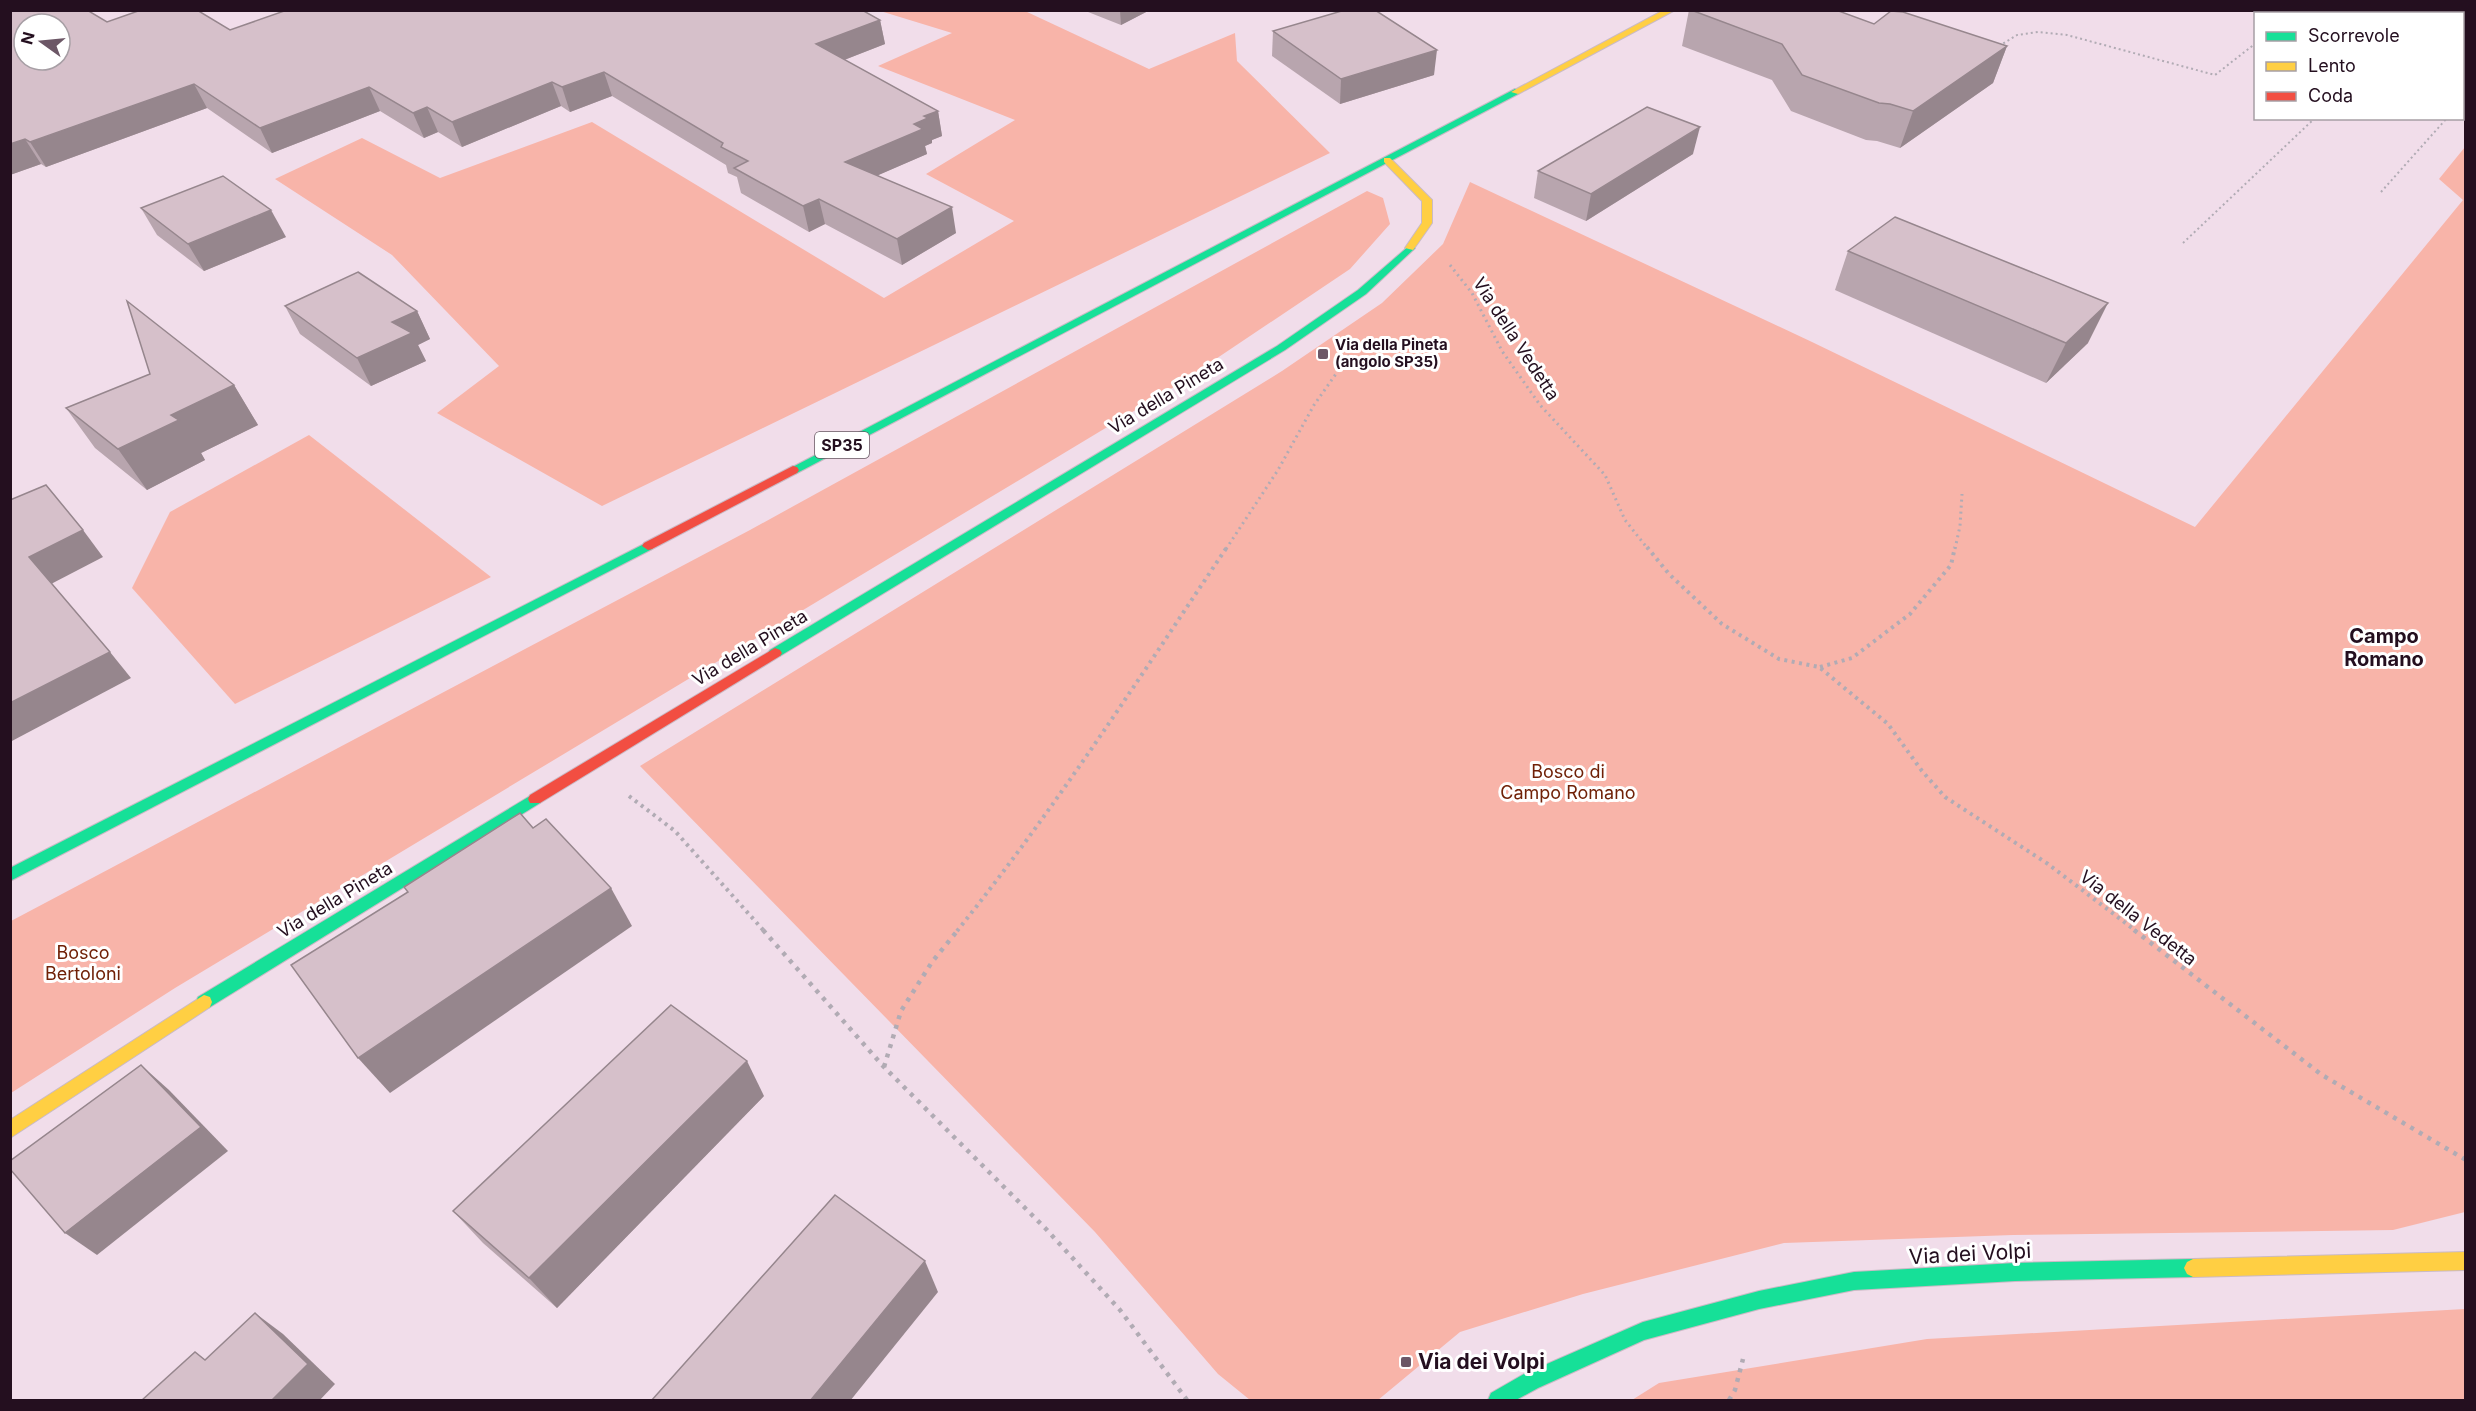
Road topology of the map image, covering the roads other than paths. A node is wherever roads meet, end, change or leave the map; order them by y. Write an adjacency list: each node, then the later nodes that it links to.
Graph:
1 (1671, 10): 2 (street, SP35)
2 (1387, 160): 3 (street, SP35); 4 (street, Via della Pineta)
3 (10, 875)
4 (10, 1130)
5 (2466, 1261): 6 (street, Via dei Volpi)
6 (1498, 1401)

